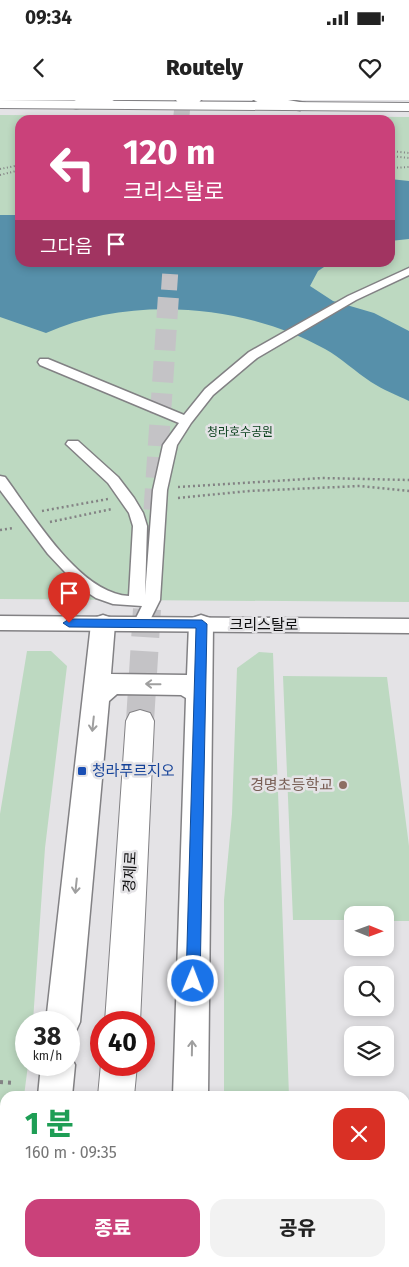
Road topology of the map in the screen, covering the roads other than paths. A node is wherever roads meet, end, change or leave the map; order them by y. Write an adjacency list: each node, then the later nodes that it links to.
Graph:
1 (107, 100): 5 (street)
2 (261, 100): 6 (street)
3 (188, 102): 5 (main road); 6 (main road)
4 (0, 104): 5 (main road)
5 (76, 104)
6 (300, 106): 7 (main road)
7 (409, 107)
8 (409, 271): 9 (street)
9 (352, 298): 10 (street)
10 (253, 354): 12 (street)
11 (44, 362): 12 (street)
12 (186, 421): 16 (street)
13 (73, 444): 15 (street)
14 (0, 480): 15 (street)
15 (136, 600): 16 (street)
16 (152, 600): 19 (street)
17 (0, 623): 18 (street, 크리스탈로)
18 (103, 624): 19 (street, 크리스탈로); 23 (street)
19 (142, 624): 20 (street, 크리스탈로)
20 (202, 624): 21 (street, 크리스탈로); 22 (street)
21 (409, 626)
22 (199, 693): 23 (street, one-way to 23); 29 (street, one-way to 22)
23 (95, 697): 25 (street, one-way to 25)
24 (140, 721): 26 (main road, 경제로)
25 (63, 1011)
26 (123, 1011)
27 (57, 1076): 28 (street)
28 (55, 1091)
29 (191, 1091)

